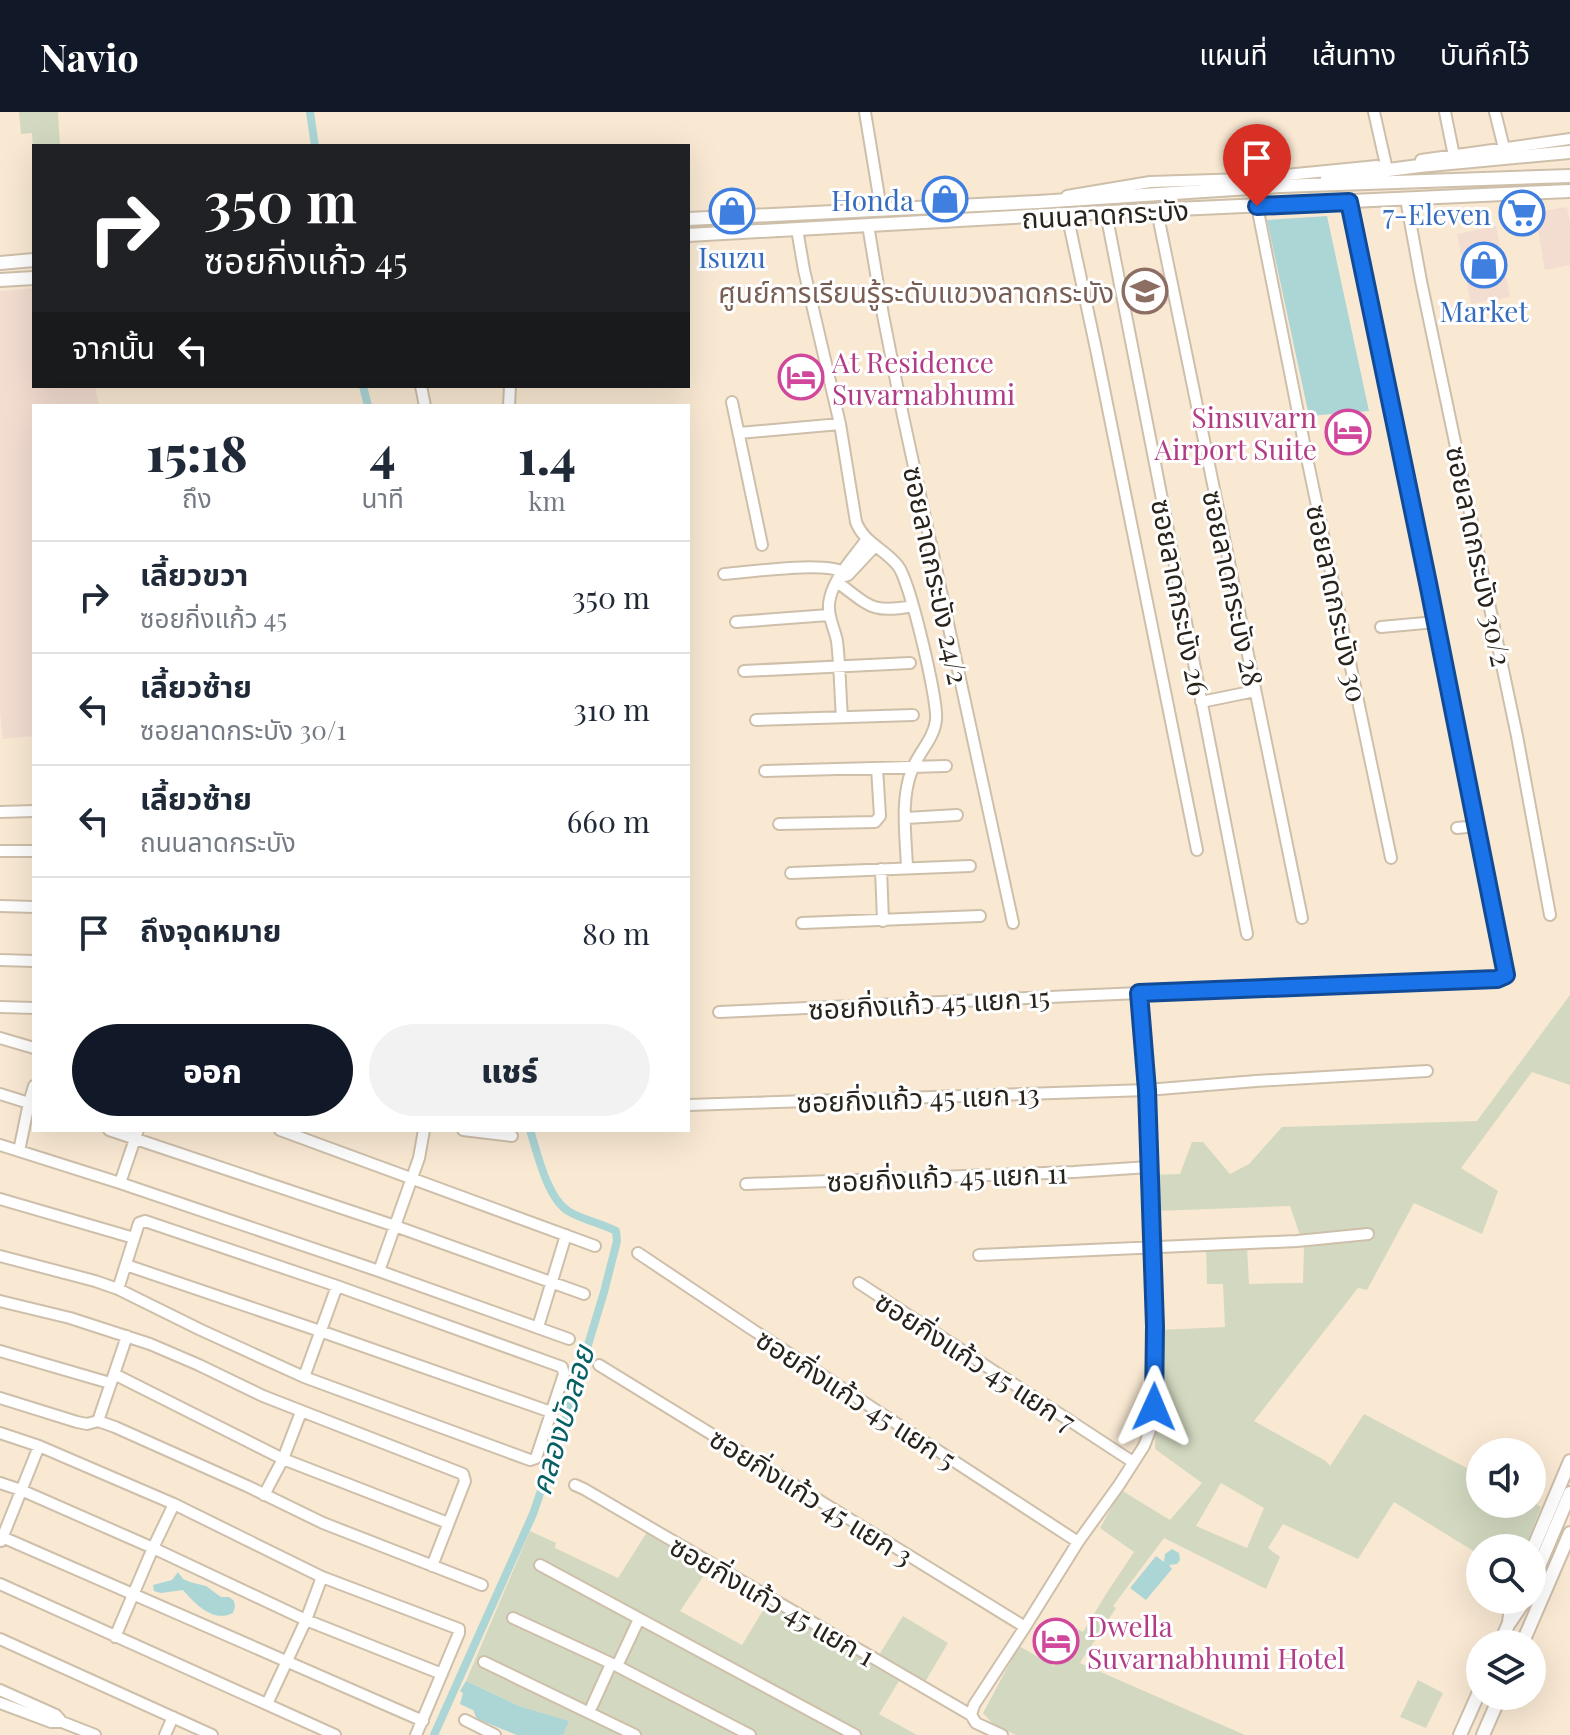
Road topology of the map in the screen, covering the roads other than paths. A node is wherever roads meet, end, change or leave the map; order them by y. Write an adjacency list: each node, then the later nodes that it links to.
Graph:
1 (865, 112): 18 (street)
2 (1374, 112): 9 (street)
3 (1445, 112): 8 (street)
4 (1495, 112): 6 (street)
5 (1570, 139): 6 (street)
6 (1504, 148): 8 (street)
7 (1570, 152): 11 (main road)
8 (1454, 156): 9 (street)
9 (1386, 165): 14 (street)
10 (1570, 176): 11 (main road, ถนนลาดกระบัง)
11 (1280, 186): 14 (main road, ถนนลาดกระบัง)
12 (1570, 193): 13 (main road, ถนนลาดกระบัง)
13 (1406, 199): 15 (main road, ถนนลาดกระบัง); 72 (street, ซอยลาดกระบัง 30/2)
14 (1038, 202): 16 (main road, ถนนลาดกระบัง)
15 (1349, 202): 17 (main road, ถนนลาดกระบัง); 41 (street)
16 (1001, 204): 18 (main road, ถนนลาดกระบัง); 23 (main road)
17 (1257, 206): 19 (main road, ถนนลาดกระบัง); 65 (street, ซอยลาดกระบัง 30)
18 (881, 209): 22 (main road, ถนนลาดกระบัง)
19 (1157, 211): 20 (main road, ถนนลาดกระบัง); 46 (street, ซอยลาดกระบัง 28)
20 (1106, 213): 21 (main road, ถนนลาดกระบัง); 47 (street, ซอยลาดกระบัง 26)
21 (1067, 214): 23 (main road, ถนนลาดกระบัง); 62 (street)
22 (690, 219)
23 (1003, 219): 24 (main road, ถนนลาดกระบัง)
24 (868, 225): 25 (main road, ถนนลาดกระบัง); 77 (street, ซอยลาดกระบัง 24/2)
25 (797, 229): 26 (main road, ถนนลาดกระบัง); 32 (street)
26 (690, 235)
27 (32, 260): 28 (main road)
28 (0, 263)
29 (32, 278): 30 (main road)
30 (0, 280)
31 (732, 402): 33 (street)
32 (840, 424): 33 (street); 34 (street)
33 (739, 433): 35 (street)
34 (871, 543): 37 (street); 38 (street)
35 (762, 545)
36 (724, 574): 37 (street)
37 (842, 576): 38 (street); 39 (street)
38 (913, 606): 52 (street)
39 (829, 615): 40 (street); 44 (street)
40 (736, 622)
41 (1436, 622): 42 (street); 60 (street)
42 (1381, 627)
43 (910, 663): 44 (street)
44 (839, 667): 45 (street); 49 (street)
45 (744, 671)
46 (1255, 691): 47 (street); 74 (street, ซอยลาดกระบัง 28)
47 (1201, 702): 78 (street, ซอยลาดกระบัง 26)
48 (913, 715): 49 (street)
49 (842, 717): 50 (street)
50 (756, 720)
51 (946, 766): 52 (street)
52 (913, 767): 53 (street); 58 (street)
53 (877, 768): 54 (street); 59 (street)
54 (765, 771)
55 (32, 811): 56 (street)
56 (0, 812)
57 (957, 815): 58 (street)
58 (906, 818): 67 (street)
59 (779, 824)
60 (1477, 826): 61 (street); 81 (street, ซอยกิ่งแก้ว 45 แยก 15)
61 (1457, 828)
62 (1197, 850)
63 (0, 851): 64 (street)
64 (32, 851)
65 (1391, 858)
66 (970, 866): 67 (street)
67 (907, 868): 68 (street)
68 (881, 869): 69 (street); 75 (street)
69 (791, 873)
70 (0, 906): 71 (street)
71 (32, 907)
72 (1550, 915)
73 (980, 916): 75 (street)
74 (1302, 918)
75 (883, 921): 76 (street)
76 (802, 923)
77 (1013, 923)
78 (1247, 934)
79 (0, 960): 80 (street)
80 (32, 961)
81 (1139, 993): 84 (street, ซอยกิ่งแก้ว 45 แยก 15); 88 (street)
82 (0, 1007): 83 (street)
83 (32, 1008)
84 (719, 1012)
85 (0, 1038): 86 (street)
86 (32, 1047)
87 (1427, 1071): 88 (street, ซอยกิ่งแก้ว 45 แยก 13)
88 (1147, 1090): 91 (street, ซอยกิ่งแก้ว 45 แยก 13); 99 (street)
89 (0, 1094): 90 (street)
90 (31, 1104): 98 (street)
91 (690, 1105)
92 (286, 1132): 100 (street)
93 (424, 1132): 100 (street)
94 (479, 1132): 96 (street)
95 (136, 1134): 101 (street); 104 (street)
96 (512, 1136)
97 (0, 1145): 98 (street)
98 (19, 1151): 101 (street)
99 (1149, 1167): 102 (street, ซอยกิ่งแก้ว 45 แยก 11); 109 (street)
100 (412, 1177): 104 (street); 106 (street)
101 (120, 1183): 114 (street)
102 (746, 1184)
103 (0, 1199): 107 (street)
104 (395, 1226): 114 (street); 115 (street)
105 (1368, 1234): 109 (street)
106 (566, 1235): 108 (street); 115 (street)
107 (134, 1238): 113 (street); 117 (street)
108 (595, 1246)
109 (1152, 1248): 111 (street); 137 (street)
110 (638, 1253): 148 (street, ซอยกิ่งแก้ว 45 แยก 5)
111 (979, 1255)
112 (0, 1256): 118 (street)
113 (126, 1265): 118 (street); 122 (street)
114 (379, 1271): 121 (street)
115 (552, 1282): 119 (street); 121 (street)
116 (859, 1283): 137 (street, ซอยกิ่งแก้ว 45 แยก 7)
117 (337, 1286): 122 (street); 131 (street)
118 (118, 1289): 127 (street)
119 (584, 1294)
120 (0, 1301): 123 (street)
121 (538, 1327): 124 (street)
122 (320, 1331): 127 (street); 131 (street)
123 (127, 1336): 128 (street); 130 (street)
124 (569, 1339)
125 (0, 1351): 128 (street)
126 (599, 1365): 163 (street, ซอยกิ่งแก้ว 45 แยก 3)
127 (304, 1377): 131 (street)
128 (112, 1378): 132 (street); 135 (street)
129 (0, 1398): 132 (street)
130 (301, 1412): 135 (street); 144 (street)
131 (551, 1412)
132 (98, 1421): 142 (street)
133 (0, 1433): 134 (street)
134 (39, 1446): 140 (street); 143 (street)
135 (283, 1459): 142 (street); 144 (street)
136 (1570, 1461): 146 (main road)
137 (1133, 1462): 148 (street)
138 (0, 1483): 140 (street)
139 (575, 1485): 178 (street, ซอยกิ่งแก้ว 45 แยก 1)
140 (21, 1490): 147 (street); 149 (street)
141 (1570, 1493): 150 (main road)
142 (264, 1495): 152 (street)
143 (174, 1504): 149 (street); 153 (street)
144 (448, 1523): 152 (street)
145 (1570, 1533): 165 (main road)
146 (1539, 1534)
147 (1, 1539): 156 (street)
148 (1078, 1542): 163 (street)
149 (153, 1548): 156 (street); 161 (street)
150 (1546, 1550)
151 (540, 1565): 160 (street)
152 (432, 1566): 155 (street)
153 (322, 1577): 161 (street); 171 (street)
154 (0, 1584): 166 (street)
155 (482, 1585)
156 (132, 1595): 166 (street); 168 (street)
157 (1510, 1614): 162 (main road)
158 (1515, 1614): 162 (main road)
159 (513, 1618): 170 (street)
160 (639, 1619): 170 (street); 183 (street)
161 (306, 1620): 168 (street); 171 (street)
162 (1508, 1625): 164 (main road)
163 (1025, 1627): 178 (street)
164 (1506, 1630)
165 (1528, 1630)
166 (115, 1637): 174 (street)
167 (0, 1639): 179 (street)
168 (286, 1662): 174 (street); 181 (street)
169 (484, 1662): 190 (street)
170 (614, 1665): 175 (street); 191 (street)
171 (442, 1674): 181 (street)
172 (0, 1690): 182 (street)
173 (0, 1703): 182 (street)
174 (267, 1704): 188 (street)
175 (592, 1706)
176 (1471, 1710): 195 (main road)
177 (1494, 1710): 196 (main road)
178 (971, 1715): 194 (street, ซอยกิ่งแก้ว 45 แยก 1)
179 (173, 1717): 186 (street); 187 (street)
180 (465, 1720): 184 (street)
181 (423, 1721): 189 (street)
182 (62, 1722): 185 (street)
183 (831, 1723): 192 (street); 193 (street)
184 (490, 1734)
185 (95, 1735)
186 (165, 1735)
187 (212, 1735)
188 (335, 1735)
189 (416, 1735)
190 (635, 1735)
191 (750, 1735)
192 (825, 1735)
193 (855, 1735)
194 (1002, 1735)
195 (1460, 1735)
196 (1483, 1735)

